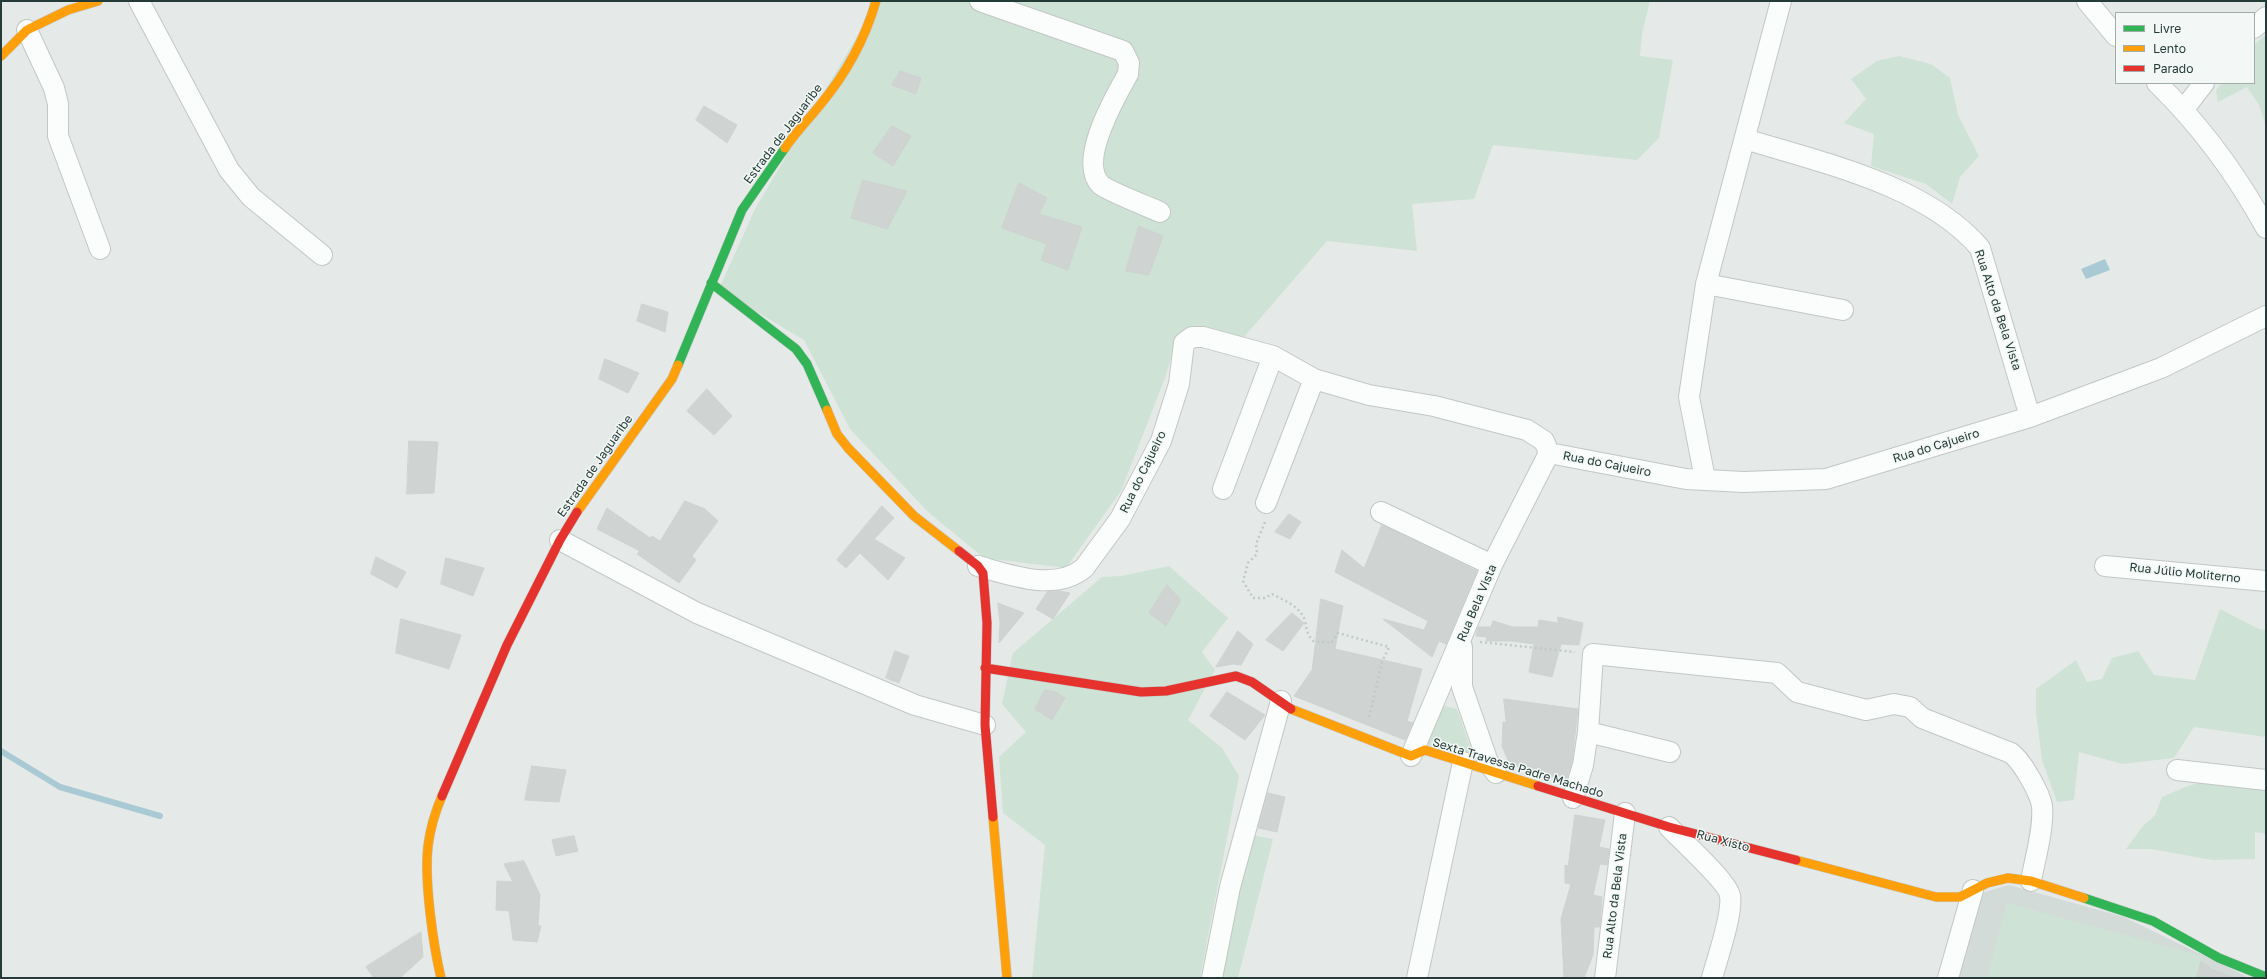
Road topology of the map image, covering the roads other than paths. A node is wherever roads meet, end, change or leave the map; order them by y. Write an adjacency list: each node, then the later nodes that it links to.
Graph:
1 (98, 1): 9 (street)
2 (139, 1): 19 (street)
3 (876, 1): 20 (street, Estrada de Jaguaribe)
4 (980, 1): 16 (street)
5 (1781, 1): 15 (street)
6 (2087, 1): 10 (street)
7 (2266, 17): 8 (street)
8 (2255, 27)
9 (27, 30): 11 (street); 18 (street)
10 (2115, 35)
11 (1, 56)
12 (2158, 84): 14 (street)
13 (2203, 84): 14 (street)
14 (2184, 110): 17 (street)
15 (1745, 139): 21 (street); 26 (street, Rua Alto da Bela Vista)
16 (1160, 212)
17 (2266, 228)
18 (100, 249)
19 (322, 255)
20 (711, 283): 32 (street, Estrada de Jaguaribe); 34 (street)
21 (1706, 284): 22 (street); 28 (street)
22 (1843, 310)
23 (2266, 316): 26 (street, Rua do Cajueiro)
24 (1273, 356): 25 (street, Rua do Cajueiro); 29 (street); 34 (street, Rua do Cajueiro)
25 (1314, 379): 27 (street, Rua do Cajueiro); 30 (street)
26 (2030, 416): 28 (street, Rua do Cajueiro)
27 (1549, 453): 28 (street, Rua do Cajueiro); 33 (street, Rua Bela Vista)
28 (1705, 479)
29 (1223, 489)
30 (1266, 503)
31 (1381, 512): 33 (street)
32 (560, 540): 40 (street); 54 (street, Estrada de Jaguaribe)
33 (1492, 565): 37 (street, Rua Bela Vista)
34 (978, 566): 38 (street)
35 (2105, 566): 36 (street, Rua Júlio Moliterno)
36 (2266, 581)
37 (1470, 641): 43 (street, Rua Bela Vista); 46 (street)
38 (985, 668): 39 (street); 40 (street)
39 (1287, 706): 43 (street); 56 (street)
40 (985, 725): 55 (street)
41 (1588, 732): 42 (street); 48 (street); 51 (street)
42 (1670, 752)
43 (1411, 756): 44 (street, Sexta Travessa Padre Machado)
44 (1463, 762): 46 (street, Sexta Travessa Padre Machado); 57 (street)
45 (2177, 770): 47 (street)
46 (1496, 773): 48 (street, Sexta Travessa Padre Machado)
47 (2266, 780)
48 (1573, 798): 49 (street, Sexta Travessa Padre Machado)
49 (1626, 813): 50 (street, Sexta Travessa Padre Machado); 58 (street, Rua Alto da Bela Vista)
50 (1669, 827): 52 (street, Rua Xisto); 59 (street, Rua Xisto)
51 (2031, 881): 52 (street); 53 (street)
52 (1973, 890): 60 (street)
53 (2266, 977)
54 (442, 978)
55 (1007, 978)
56 (1212, 978)
57 (1417, 978)
58 (1605, 978)
59 (1712, 978)
60 (1948, 978)

